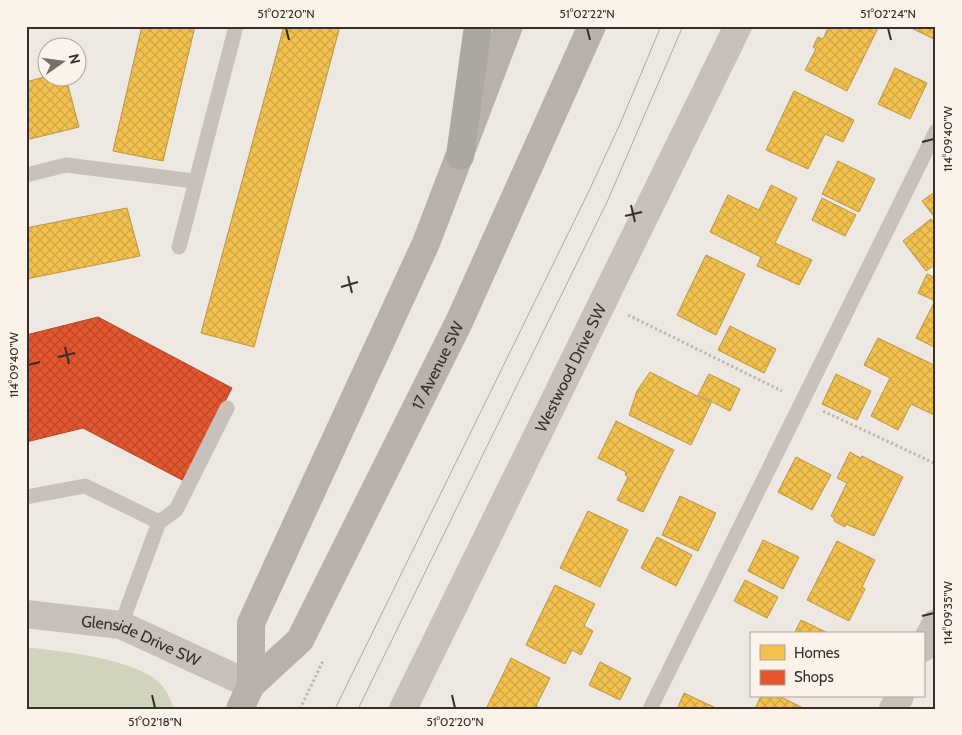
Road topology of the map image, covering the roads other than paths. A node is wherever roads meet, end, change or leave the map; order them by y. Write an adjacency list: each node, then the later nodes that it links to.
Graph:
1 (236, 26): 9 (lane)
2 (478, 26): 7 (highway)
3 (509, 26): 7 (main road)
4 (592, 26): 18 (main road, 17 Avenue SW)
5 (738, 26): 19 (street, Westwood Drive SW)
6 (936, 131): 20 (lane)
7 (460, 156): 18 (main road)
8 (26, 175): 9 (lane)
9 (194, 181): 10 (lane)
10 (179, 247)
11 (227, 408): 13 (lane)
12 (26, 498): 13 (lane)
13 (159, 522): 16 (lane)
14 (26, 614): 16 (street, Glenside Drive SW)
15 (936, 623): 17 (street)
16 (121, 625): 18 (street, Glenside Drive SW)
17 (924, 646)
18 (245, 697)
19 (403, 709)
20 (650, 709)

